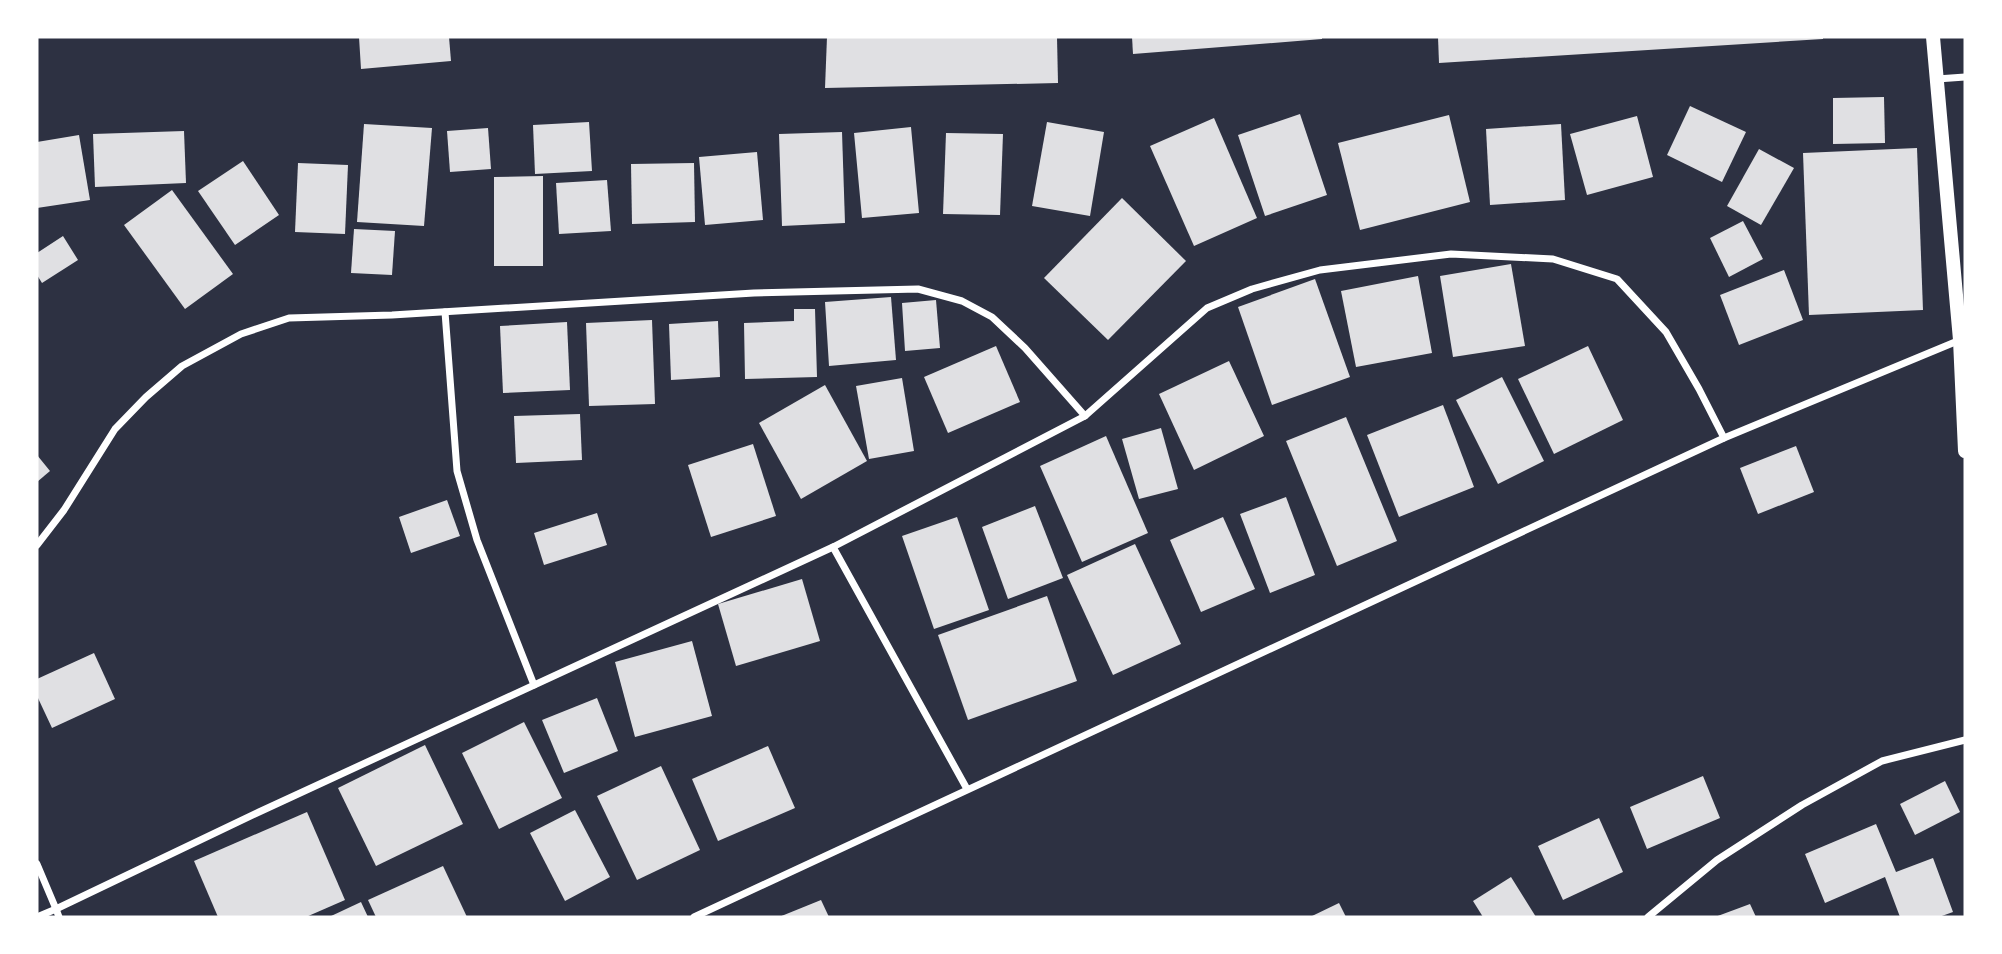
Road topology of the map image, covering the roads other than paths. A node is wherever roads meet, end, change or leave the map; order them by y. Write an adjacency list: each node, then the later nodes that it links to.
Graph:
1 (1933, 37): 3 (main road)
2 (1965, 77): 3 (street)
3 (1937, 79): 5 (main road)
4 (445, 312): 6 (street); 9 (street); 11 (street)
5 (1960, 340): 7 (street); 8 (main road)
6 (1085, 416): 7 (street); 10 (street)
7 (1724, 438): 13 (street)
8 (1965, 451)
9 (37, 545)
10 (833, 547): 11 (street); 13 (street)
11 (534, 685): 15 (street)
12 (1965, 740): 18 (street)
13 (967, 789): 17 (street)
14 (37, 864): 15 (street)
15 (57, 913): 16 (street)
16 (37, 917)
17 (694, 917)
18 (1648, 917)

